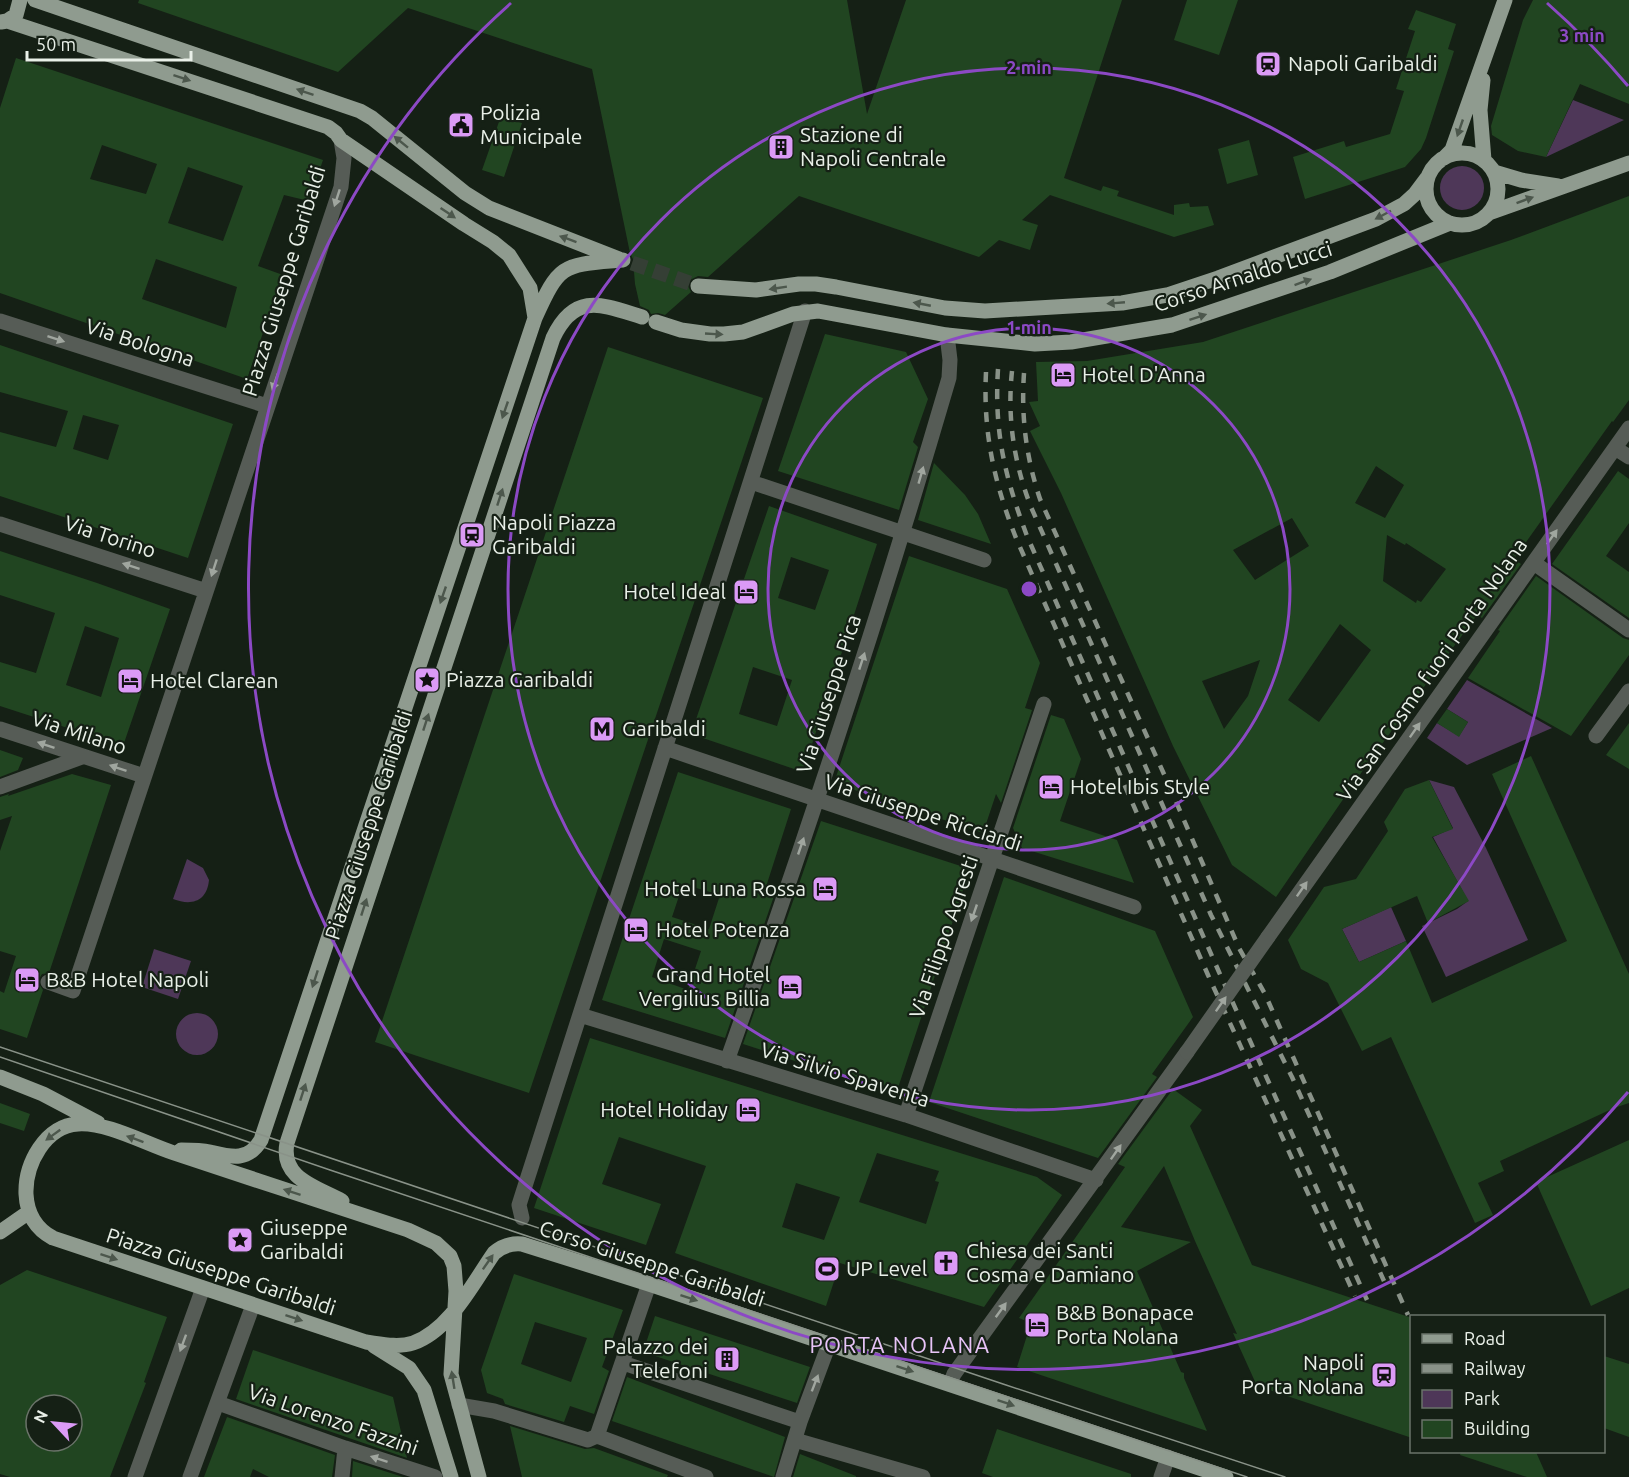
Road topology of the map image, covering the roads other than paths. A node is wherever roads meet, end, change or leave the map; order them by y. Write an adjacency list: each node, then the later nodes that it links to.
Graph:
1 (21, 0): 4 (main road)
2 (35, 0): 18 (main road, Piazza Giuseppe Garibaldi, one-way to 2)
3 (1505, 0): 5 (main road)
4 (4, 21): 6 (main road, one-way to 6)
5 (1485, 56): 7 (main road, one-way to 7); 8 (main road)
6 (341, 140): 18 (main road, Piazza Giuseppe Garibaldi, one-way to 18); 21 (street, Piazza Giuseppe Garibaldi, one-way to 21)
7 (1444, 158): 8 (main road); 11 (main road)
8 (1484, 160): 10 (main road)
9 (1629, 163): 12 (main road)
10 (1494, 172): 12 (main road); 13 (main road)
11 (1427, 178): 14 (main road); 15 (main road, Corso Arnaldo Lucci, one-way to 15)
12 (1561, 186): 13 (main road, one-way to 12)
13 (1489, 213): 14 (main road)
14 (1450, 224): 20 (main road, Corso Arnaldo Lucci, one-way to 14)
15 (698, 286)
16 (805, 311): 17 (main road, Piazza Giuseppe Garibaldi); 25 (street); 52 (main road, Piazza Giuseppe Garibaldi, one-way to 16)
17 (830, 312): 20 (main road, Corso Arnaldo Lucci)
18 (535, 318): 49 (main road, Piazza Giuseppe Garibaldi, one-way to 49)
19 (0, 321): 21 (street, Via Bologna, one-way to 21)
20 (947, 335): 27 (street, Via Giuseppe Pica, one-way to 20)
21 (267, 406): 30 (street, Piazza Giuseppe Garibaldi, one-way to 30)
22 (1629, 428): 23 (street, Via San Cosmo fuori Porta Nolana)
23 (1615, 448): 24 (street); 29 (street, Via San Cosmo fuori Porta Nolana, one-way to 23)
24 (1629, 457)
25 (751, 482): 27 (street); 36 (street)
26 (0, 524): 30 (street, Via Torino, one-way to 26)
27 (904, 533): 28 (street); 40 (street, Via Giuseppe Pica, one-way to 27)
28 (984, 560)
29 (1534, 563): 31 (street); 50 (street, Via San Cosmo fuori Porta Nolana, one-way to 29, bridge)
30 (206, 591): 38 (street, Piazza Giuseppe Garibaldi)
31 (1629, 630)
32 (1629, 691): 35 (street)
33 (1044, 704): 41 (street, Via Filippo Agresti)
34 (0, 729): 37 (street, Via Milano, one-way to 34)
35 (1596, 736)
36 (665, 748): 40 (street, Via Giuseppe Ricciardi); 44 (street)
37 (82, 757): 38 (street, Via Milano, one-way to 37); 39 (street)
38 (144, 776): 43 (street, Piazza Giuseppe Garibaldi)
39 (0, 787)
40 (816, 800): 41 (street, Via Giuseppe Ricciardi); 45 (street, Via Giuseppe Pica, one-way to 40)
41 (993, 858): 42 (street, Via Giuseppe Ricciardi); 47 (street, Via Filippo Agresti, one-way to 47)
42 (1134, 907)
43 (48, 982)
44 (580, 1015): 45 (street, Via Silvio Spaventa); 53 (street)
45 (727, 1061): 47 (street, Via Silvio Spaventa)
46 (7, 1080): 48 (main road)
47 (906, 1115): 50 (street, Via Silvio Spaventa)
48 (108, 1129): 49 (main road, Piazza Giuseppe Garibaldi, one-way to 48); 51 (main road, Piazza Giuseppe Garibaldi, one-way to 51)
49 (161, 1149): 52 (main road, Piazza Giuseppe Garibaldi, one-way to 49)
50 (1096, 1180): 62 (street, one-way to 50)
51 (29, 1212): 54 (main road); 56 (main road, Piazza Giuseppe Garibaldi, one-way to 56)
52 (368, 1216): 58 (main road, Piazza Giuseppe Garibaldi)
53 (522, 1218)
54 (0, 1233)
55 (649, 1284): 58 (main road, Corso Giuseppe Garibaldi, one-way to 55); 60 (main road, Corso Giuseppe Garibaldi, one-way to 60); 61 (street)
56 (202, 1288): 57 (main road, Piazza Giuseppe Garibaldi); 72 (street, one-way to 72)
57 (253, 1305): 59 (main road, Piazza Giuseppe Garibaldi, one-way to 59); 63 (street)
58 (455, 1310): 59 (main road, Piazza Giuseppe Garibaldi); 64 (main road, one-way to 58)
59 (366, 1342): 76 (main road)
60 (829, 1344): 62 (main road, Corso Giuseppe Garibaldi, one-way to 62); 65 (street, one-way to 60)
61 (623, 1363): 65 (street); 66 (street)
62 (950, 1384): 69 (main road, one-way to 69)
63 (218, 1402): 68 (street, Via Lorenzo Fazzini); 73 (street)
64 (459, 1405): 66 (street); 77 (main road)
65 (800, 1422): 67 (street)
66 (597, 1436): 71 (street)
67 (795, 1440): 70 (street); 79 (street)
68 (345, 1448): 74 (street); 75 (street, Via Lorenzo Fazzini, one-way to 68)
69 (1168, 1457): 81 (street); 82 (main road)
70 (876, 1465): 80 (street)
71 (667, 1470): 78 (street)
72 (135, 1477)
73 (190, 1477)
74 (342, 1477)
75 (435, 1477)
76 (451, 1477)
77 (478, 1477)
78 (706, 1477)
79 (783, 1477)
80 (923, 1477)
81 (1161, 1477)
82 (1226, 1477)

